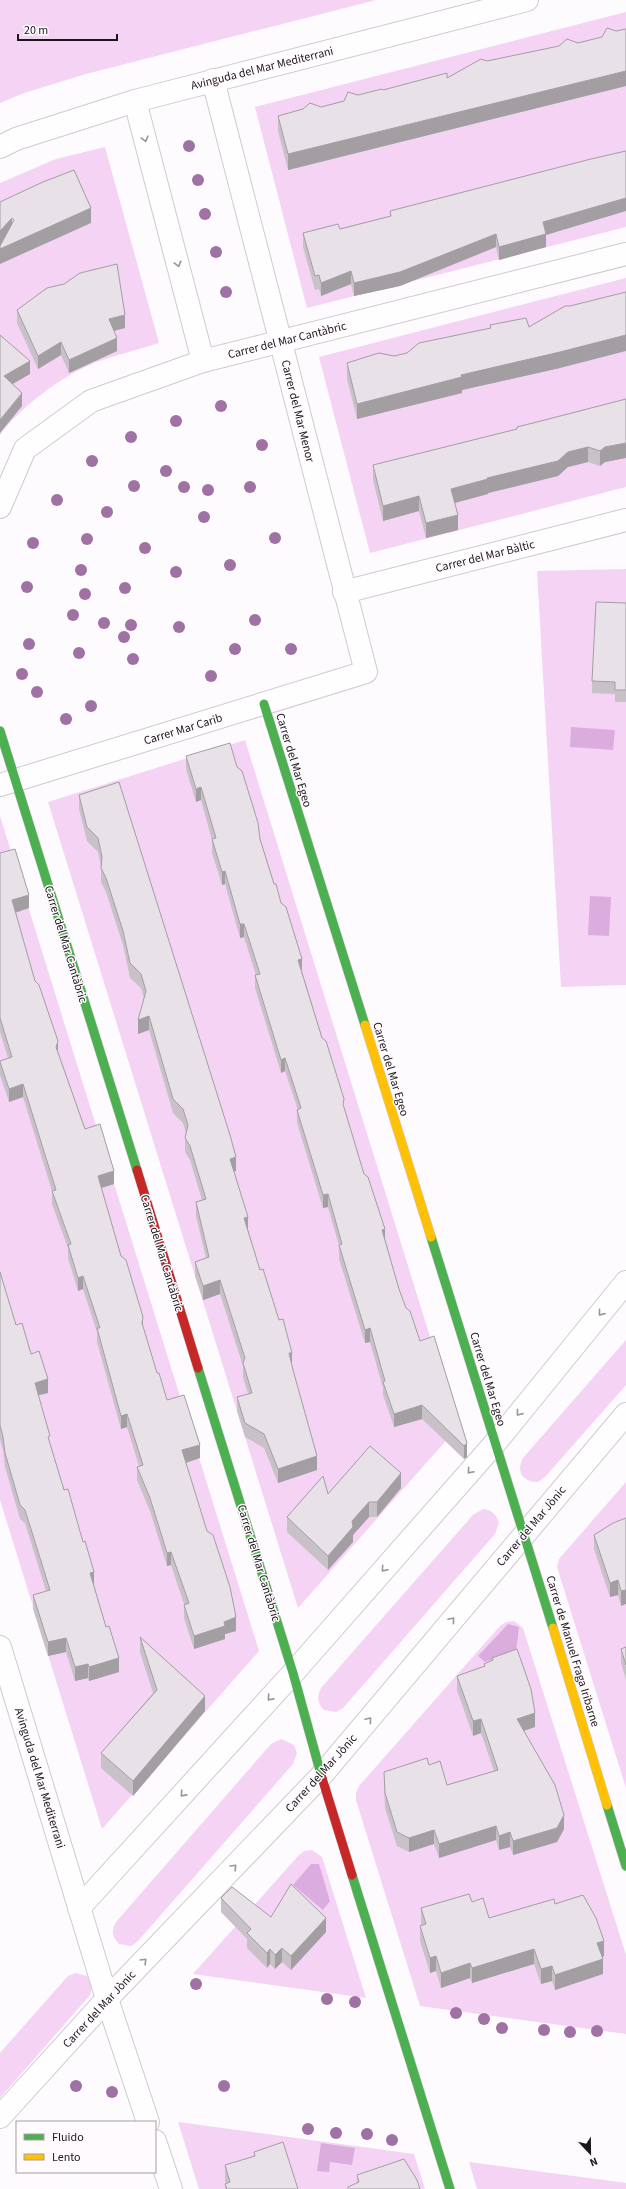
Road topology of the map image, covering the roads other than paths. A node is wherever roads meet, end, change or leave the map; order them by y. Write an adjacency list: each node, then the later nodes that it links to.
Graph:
1 (527, 0): 2 (street, Avinguda del Mar Mediterrani)
2 (213, 80): 3 (street, Avinguda del Mar Mediterrani); 6 (street, Carrer del Mar Menor)
3 (135, 101): 4 (street, Avinguda del Mar Mediterrani); 7 (street, one-way to 7)
4 (0, 147)
5 (626, 254): 6 (street, Carrer del Mar Cantàbric)
6 (280, 341): 7 (street, Carrer del Mar Cantàbric); 10 (street, Carrer del Mar Menor)
7 (203, 361): 8 (street, Carrer del Mar Cantàbric)
8 (0, 507)
9 (626, 520): 10 (street, Carrer del Mar Bàltic)
10 (344, 592): 11 (street, Carrer del Mar Menor)
11 (366, 672): 12 (street, Carrer Mar Carib)
12 (264, 704): 14 (street, Carrer Mar Carib); 17 (street, Carrer del Mar Egeo)
13 (0, 731): 14 (street, Carrer del Mar Cantàbric)
14 (8, 782): 20 (street, Carrer del Mar Cantàbric)
15 (626, 1282): 17 (street, one-way to 17)
16 (626, 1414): 18 (street, Carrer del Mar Jònic)
17 (496, 1442): 18 (street, Carrer de Manuel Fraga Iribarne); 20 (street, one-way to 20)
18 (524, 1533): 21 (street, Carrer del Mar Jònic, one-way to 18); 22 (street, Carrer de Manuel Fraga Iribarne)
19 (0, 1647): 23 (street, Avinguda del Mar Mediterrani)
20 (293, 1673): 21 (street, Carrer del Mar Cantàbric); 23 (street, one-way to 23)
21 (321, 1776): 24 (street, Carrer del Mar Jònic, one-way to 21); 29 (street, Carrer del Mar Cantàbric)
22 (626, 1866)
23 (79, 1908): 24 (street, Avinguda del Mar Mediterrani)
24 (107, 1999): 25 (street, Carrer del Mar Jònic); 26 (street, Avinguda del Mar Mediterrani)
25 (0, 2117)
26 (148, 2121)
27 (156, 2144): 28 (street)
28 (171, 2189)
29 (450, 2189)

